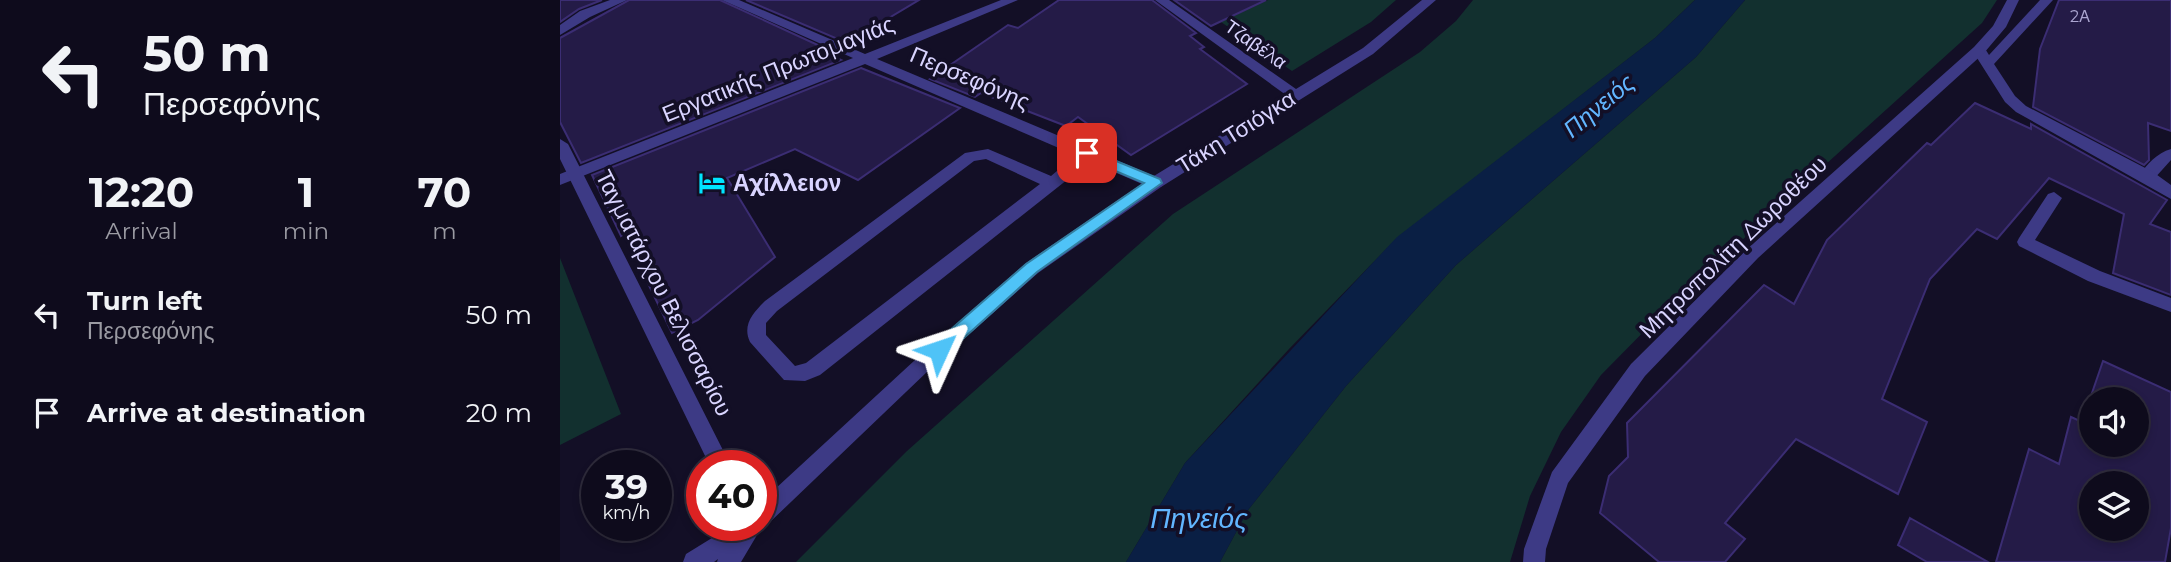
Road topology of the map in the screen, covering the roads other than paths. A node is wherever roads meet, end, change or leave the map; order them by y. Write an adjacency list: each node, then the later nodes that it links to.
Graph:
1 (621, 0): 8 (street)
2 (728, 0): 10 (street, Περσεφόνης)
3 (1012, 0): 10 (street, Εργατικής Πρωτομαγιάς)
4 (1161, 0): 11 (street, Τζαβέλα)
5 (1430, 0): 11 (street, Τάκη Τσιόγκα)
6 (2013, 0): 9 (street, Μητροπολίτη Δωροθέου)
7 (2048, 0): 9 (street, Μητροπολίτη Δωροθέου)
8 (560, 31)
9 (1983, 57): 15 (street); 28 (street, Μητροπολίτη Δωροθέου)
10 (865, 58): 13 (street, Περσεφόνης); 16 (street, Εργατικής Πρωτομαγιάς)
11 (1295, 95): 17 (street, Τάκη Τσιόγκα)
12 (560, 144): 16 (street, Ταγματάρχου Βελισσαρίου)
13 (1087, 153): 17 (street, Περσεφόνης); 18 (street)
14 (2171, 154): 15 (street)
15 (2147, 176): 19 (street)
16 (567, 177): 22 (street, Ταγματάρχου Βελισσαρίου)
17 (1155, 183): 23 (street, Τάκη Τσιόγκα)
18 (1051, 184): 18 (street)
19 (2171, 193)
20 (2054, 198): 21 (street)
21 (2171, 305)
22 (712, 450)
23 (777, 501)
24 (726, 541): 26 (street)
25 (741, 541): 27 (street)
26 (694, 562)
27 (728, 562)
28 (1534, 562)

